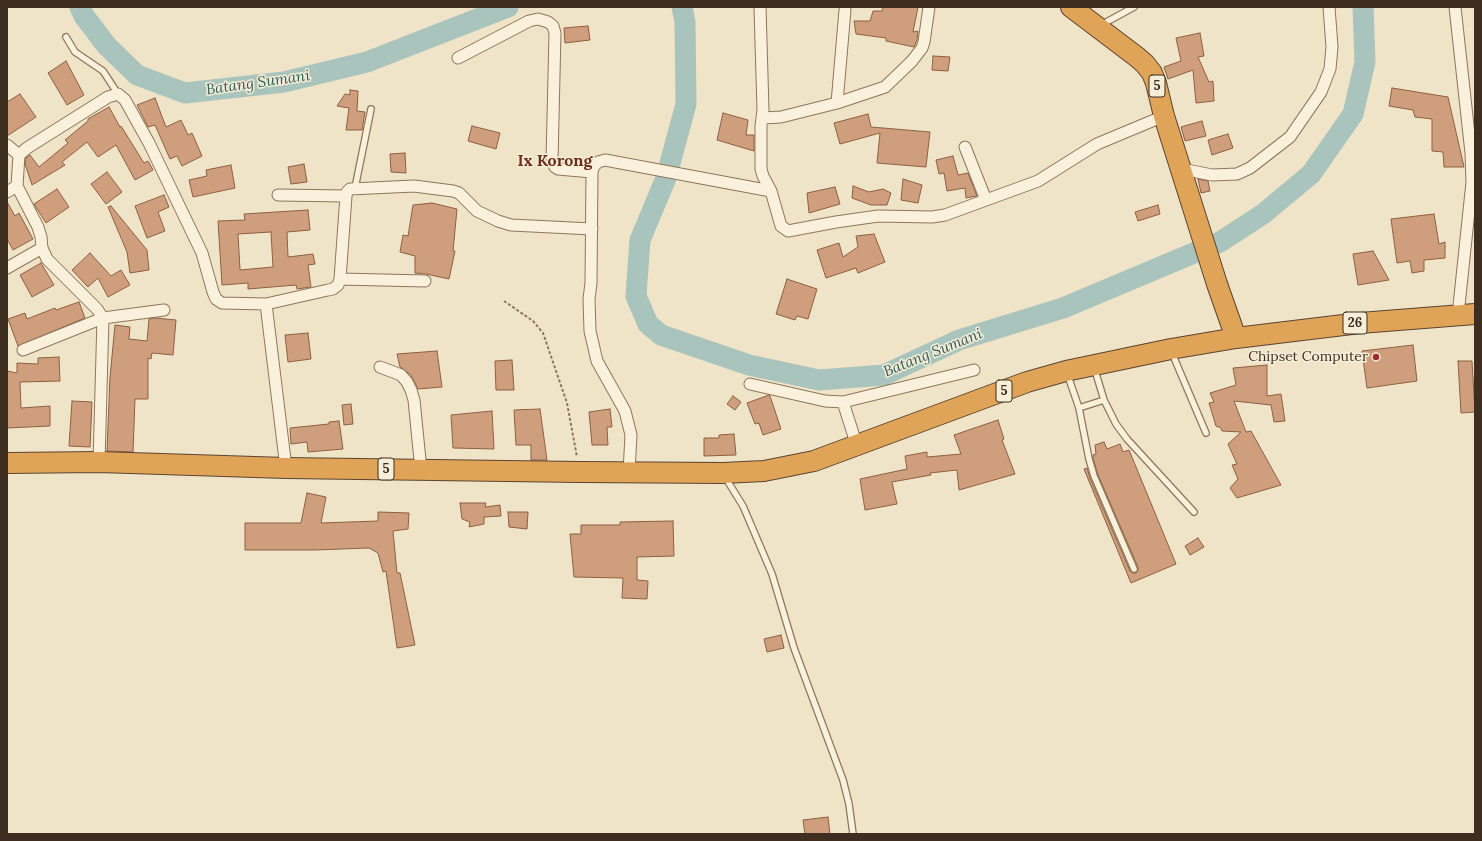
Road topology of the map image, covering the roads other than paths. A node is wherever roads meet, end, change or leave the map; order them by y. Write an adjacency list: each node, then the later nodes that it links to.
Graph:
1 (760, 7): 15 (street)
2 (929, 7): 12 (street)
3 (1071, 7): 8 (highway, 5)
4 (1134, 7): 8 (lane)
5 (1330, 7): 19 (street)
6 (1455, 7): 35 (street)
7 (845, 10): 12 (street)
8 (1098, 27): 14 (highway, 5)
9 (66, 37): 11 (lane)
10 (458, 58): 20 (street)
11 (118, 94): 18 (street); 33 (street)
12 (837, 103): 15 (street)
13 (371, 109): 22 (lane)
14 (1164, 116): 19 (highway, 5); 27 (street)
15 (763, 118): 23 (street)
16 (7, 145): 18 (street)
17 (966, 147): 27 (street)
18 (19, 156): 21 (street)
19 (1182, 169): 37 (highway, 5)
20 (592, 172): 23 (street); 28 (street)
21 (17, 186): 24 (street); 29 (street)
22 (355, 188): 26 (street); 28 (street)
23 (771, 191): 27 (street)
24 (7, 192)
25 (278, 195): 26 (street)
26 (346, 196): 31 (street)
27 (986, 200)
28 (592, 229): 54 (street)
29 (42, 248): 30 (street); 36 (street)
30 (7, 268)
31 (340, 280): 32 (street); 33 (street)
32 (425, 281)
33 (266, 304): 52 (street)
34 (164, 310): 36 (street)
35 (1467, 315): 37 (highway, 26)
36 (103, 318): 39 (street); 50 (street)
37 (1236, 338): 38 (highway, 5)
38 (1171, 349): 40 (highway, 5); 48 (lane)
39 (23, 350)
40 (1093, 365): 43 (highway, 5); 45 (lane)
41 (380, 367): 53 (street)
42 (974, 370): 46 (street)
43 (1066, 371): 47 (lane); 49 (highway, 5)
44 (750, 384): 46 (street)
45 (1104, 400): 47 (lane); 56 (lane)
46 (843, 402): 49 (street)
47 (1079, 408): 57 (lane)
48 (1206, 433)
49 (857, 446): 55 (highway, 5)
50 (100, 462): 51 (highway, 5); 52 (highway, 5)
51 (7, 463)
52 (286, 468): 53 (highway, 5)
53 (421, 470): 54 (highway, 5)
54 (629, 472): 55 (highway, 5)
55 (723, 473): 58 (lane)
56 (1194, 512)
57 (1134, 569)
58 (853, 834)

